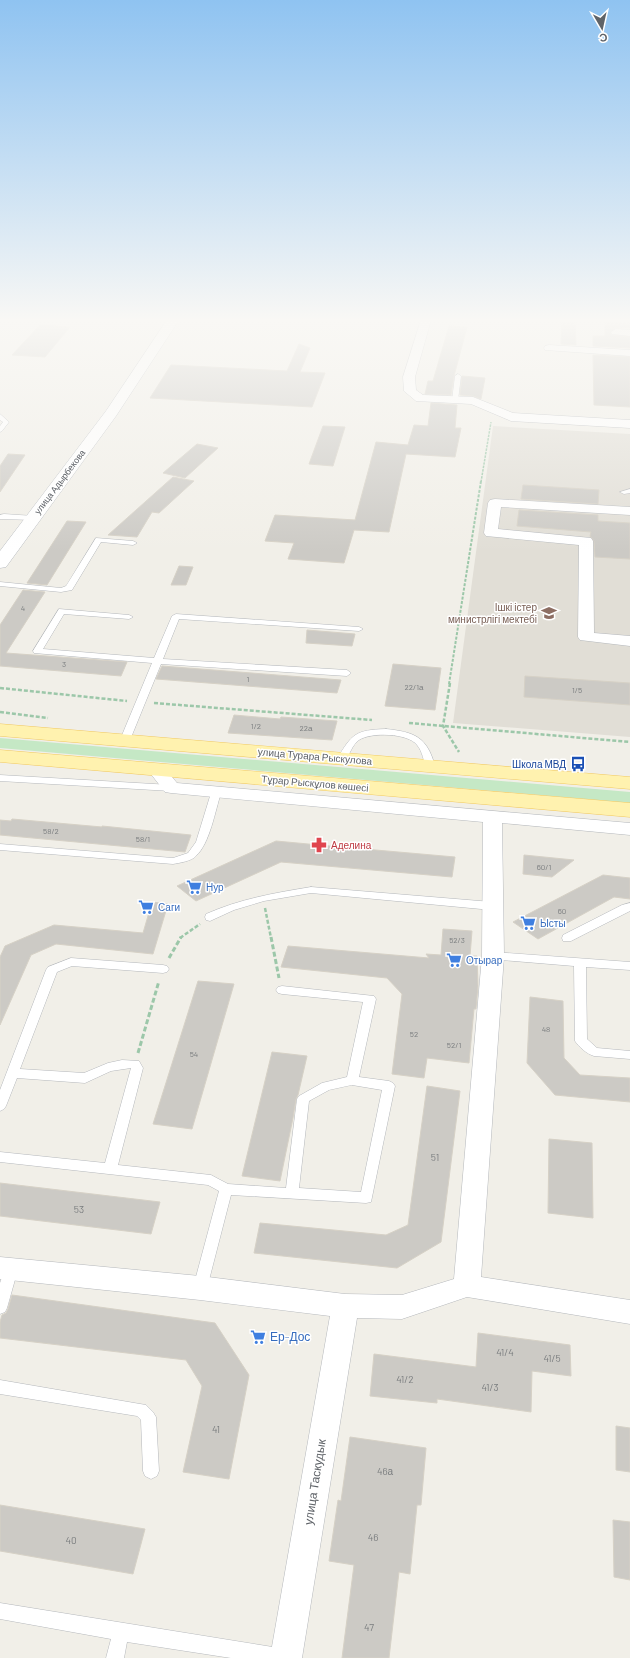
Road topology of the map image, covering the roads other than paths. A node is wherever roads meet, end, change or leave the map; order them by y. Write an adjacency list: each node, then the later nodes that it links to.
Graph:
1 (121, 397): 9 (main road, улица Адырбекова)
2 (419, 397): 3 (street)
3 (455, 400): 5 (street)
4 (0, 416): 6 (lane)
5 (630, 424)
6 (0, 430)
7 (630, 511): 16 (street)
8 (0, 517): 9 (lane)
9 (34, 518): 11 (main road, улица Адырбекова)
10 (133, 543): 13 (lane)
11 (4, 551): 12 (main road, улица Адырбекова)
12 (0, 563)
13 (0, 584)
14 (129, 616): 17 (lane)
15 (360, 629): 17 (lane)
16 (630, 641)
17 (158, 661): 18 (lane); 21 (lane)
18 (347, 673)
19 (0, 726): 20 (main road, улица Турара Рыскулова)
20 (10, 731): 21 (main road, улица Турара Рыскулова)
21 (125, 740): 23 (main road, улица Турара Рыскулова)
22 (0, 756): 25 (main road, Тұрар Рыскұлов көшесі)
23 (342, 759): 24 (main road, улица Турара Рыскулова); 24 (lane)
24 (430, 766): 27 (main road, улица Турара Рыскулова)
25 (156, 770): 28 (street); 30 (main road, Тұрар Рыскұлов көшесі)
26 (0, 778): 28 (lane)
27 (630, 783)
28 (171, 788): 29 (street)
29 (216, 793): 31 (street); 33 (lane)
30 (630, 810)
31 (492, 816): 32 (street); 34 (street)
32 (630, 829)
33 (0, 847)
34 (492, 906): 36 (lane); 38 (street)
35 (630, 907): 37 (lane)
36 (210, 917)
37 (567, 938)
38 (493, 956): 39 (lane); 52 (street)
39 (580, 962): 40 (lane); 43 (lane)
40 (630, 966)
41 (163, 968): 44 (lane)
42 (282, 990): 45 (lane)
43 (630, 1055)
44 (13, 1072): 46 (lane); 48 (lane)
45 (352, 1080): 50 (lane); 50 (lane)
46 (0, 1106)
47 (0, 1157): 48 (lane)
48 (110, 1169): 49 (lane)
49 (226, 1189): 50 (lane); 53 (lane)
50 (292, 1193)
51 (5, 1268): 53 (street); 55 (lane)
52 (467, 1286): 54 (street); 56 (street)
53 (200, 1288): 54 (street)
54 (344, 1306): 62 (street, улица Таскудык)
55 (0, 1308)
56 (630, 1312)
57 (0, 1387): 58 (lane)
58 (152, 1471)
59 (0, 1611): 60 (lane)
60 (121, 1632): 61 (lane); 62 (lane)
61 (115, 1658)
62 (286, 1658)

